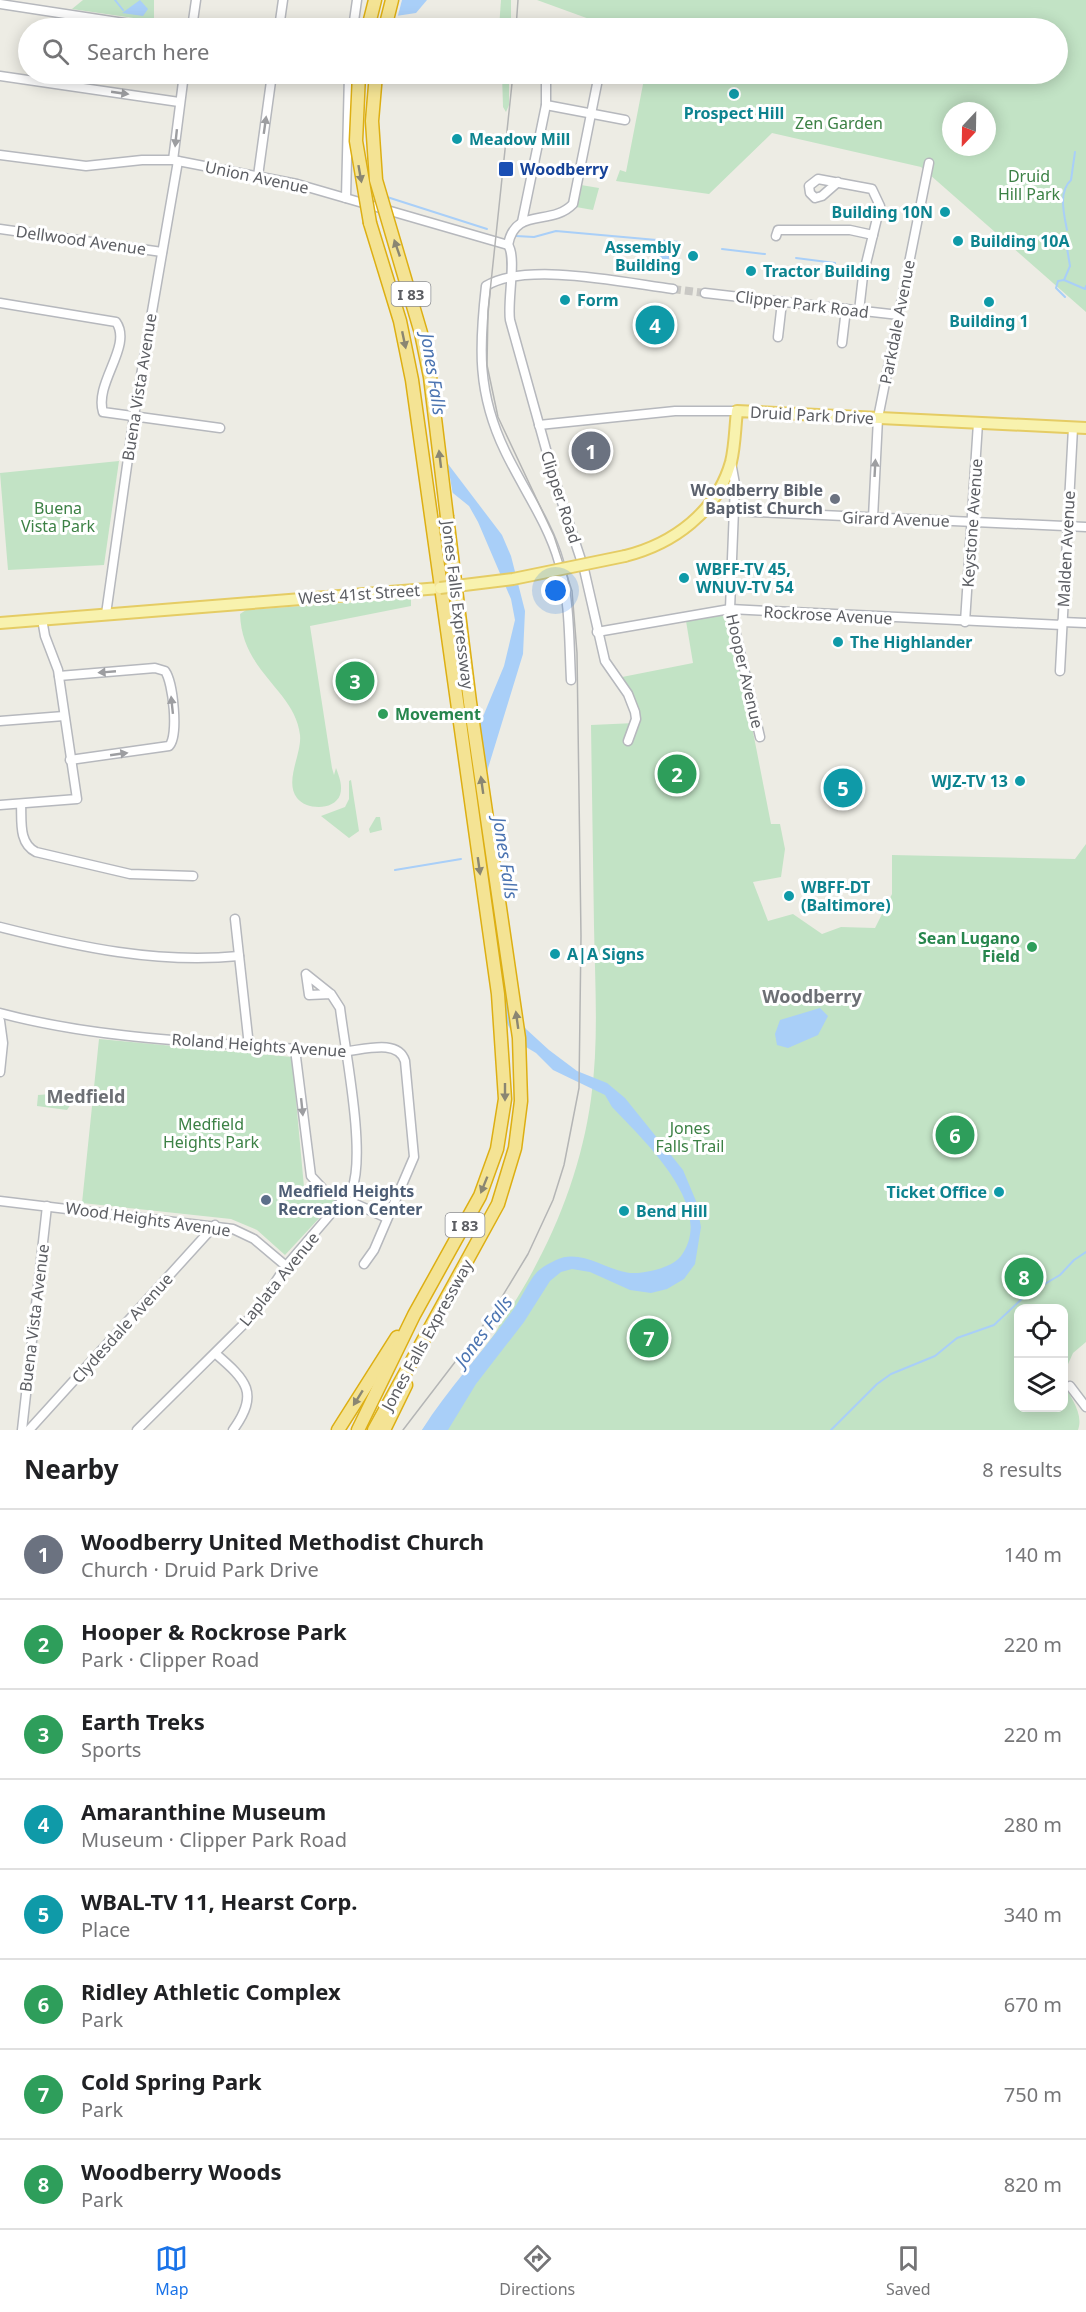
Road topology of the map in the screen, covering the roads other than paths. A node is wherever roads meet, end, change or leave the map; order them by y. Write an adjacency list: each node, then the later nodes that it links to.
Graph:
1 (195, 0): 8 (street)
2 (283, 0): 9 (street)
3 (357, 0): 10 (street)
4 (375, 0): 11 (highway)
5 (392, 0): 12 (highway)
6 (0, 4): 7 (street)
7 (92, 18)
8 (193, 18)
9 (280, 18)
10 (354, 18)
11 (371, 18)
12 (388, 18)
13 (0, 76): 14 (street, one-way to 14)
14 (18, 79)
15 (55, 84): 23 (street, one-way to 23)
16 (182, 84): 23 (street, Buena Vista Avenue)
17 (271, 84): 30 (street, one-way to 17)
18 (349, 84): 32 (street)
19 (358, 84): 100 (highway, Jones Falls Expressway / I 83, one-way to 100, bridge)
20 (375, 84): 101 (highway, Jones Falls Expressway / I 83, one-way to 20, bridge)
21 (546, 84): 24 (street)
22 (597, 84): 25 (street)
23 (179, 102): 28 (street, Buena Vista Avenue, one-way to 28)
24 (546, 105): 25 (street); 33 (street)
25 (591, 114): 26 (street); 33 (street)
26 (625, 120)
27 (0, 155): 28 (street, Union Avenue)
28 (176, 161): 30 (street, Union Avenue); 38 (street, Buena Vista Avenue)
29 (929, 163): 46 (street, Parkdale Avenue)
30 (258, 176): 32 (street, Union Avenue)
31 (838, 182): 35 (street)
32 (346, 198): 37 (street, Union Avenue, bridge)
33 (522, 222): 37 (street)
34 (0, 229): 38 (street, Dellwood Avenue)
35 (873, 235): 36 (street); 45 (street)
36 (776, 236)
37 (509, 238): 39 (street, Clipper Road)
38 (162, 252): 50 (street, Buena Vista Avenue)
39 (509, 278): 40 (street); 53 (street, Clipper Road); 74 (street)
40 (673, 289)
41 (705, 293): 42 (street, Clipper Park Road)
42 (782, 302): 44 (street, Clipper Park Road); 47 (street)
43 (0, 303): 50 (street)
44 (846, 309): 45 (street, Clipper Park Road); 48 (street)
45 (860, 310): 46 (street, Clipper Park Road)
46 (899, 315): 51 (street, Parkdale Avenue)
47 (778, 337)
48 (842, 343)
49 (737, 411): 51 (main road, Druid Park Drive); 53 (street, Druid Park Drive); 57 (main road, West 41st Street)
50 (134, 417): 54 (street); 65 (street, Buena Vista Avenue)
51 (878, 418): 52 (main road, Druid Park Drive); 60 (street, Parkdale Avenue, one-way to 51)
52 (978, 423): 55 (main road, Druid Park Drive); 61 (street, Keystone Avenue)
53 (539, 425): 71 (street, Clipper Road)
54 (220, 428)
55 (1073, 428): 56 (main road, Druid Park Drive); 62 (street, Malden Avenue)
56 (1086, 428)
57 (731, 461): 58 (main road, West 41st Street); 59 (street, Hooper Avenue)
58 (707, 507): 59 (street, Girard Avenue); 65 (main road, West 41st Street, bridge)
59 (734, 511): 60 (street, Girard Avenue); 64 (street, Hooper Avenue)
60 (873, 518): 61 (street, Girard Avenue)
61 (971, 522): 62 (street, Girard Avenue); 67 (street, Keystone Avenue)
62 (1068, 526): 63 (street, Girard Avenue); 70 (street, Malden Avenue)
63 (1086, 527)
64 (730, 609): 67 (street, Rockrose Avenue); 71 (street, Rockrose Avenue); 77 (street, Hooper Avenue)
65 (106, 614): 66 (main road, West 41st Street)
66 (42, 619): 68 (main road, West 41st Street); 73 (street)
67 (965, 622): 70 (street, Rockrose Avenue)
68 (0, 623)
69 (1086, 623): 70 (street, Rockrose Avenue)
70 (1062, 624): 72 (street, Malden Avenue)
71 (597, 632): 78 (street, Clipper Road)
72 (1060, 671)
73 (59, 676): 75 (street); 79 (street, one-way to 73)
74 (571, 680)
75 (64, 716): 76 (street); 79 (street)
76 (0, 721)
77 (760, 737)
78 (628, 741)
79 (70, 760): 80 (street)
80 (21, 804): 81 (street); 82 (street)
81 (0, 805)
82 (193, 876)
83 (236, 919): 85 (street)
84 (0, 927): 85 (street)
85 (239, 956): 89 (street)
86 (331, 994): 91 (street, Laplata Avenue)
87 (0, 1013): 89 (street, Roland Heights Avenue)
88 (0, 1021): 92 (street)
89 (249, 1046): 90 (street, Roland Heights Avenue)
90 (295, 1049): 91 (street, Roland Heights Avenue); 93 (street, one-way to 93)
91 (345, 1053): 93 (street, Laplata Avenue); 96 (street, Roland Heights Avenue)
92 (0, 1072)
93 (345, 1200): 96 (street); 99 (street, Laplata Avenue)
94 (0, 1201): 95 (street, Wood Heights Avenue)
95 (47, 1206): 97 (street, Wood Heights Avenue); 105 (street, Buena Vista Avenue)
96 (387, 1218): 98 (street, Roland Heights Avenue)
97 (215, 1225): 99 (street, Wood Heights Avenue); 106 (street, Clydesdale Avenue)
98 (364, 1264)
99 (286, 1266): 102 (street, Laplata Avenue)
100 (414, 1316): 109 (highway, one-way to 109); 110 (highway, Jones Falls Expressway / I 83)
101 (418, 1352): 111 (highway, Jones Falls Expressway / I 83); 112 (highway)
102 (216, 1354): 107 (street, Laplata Avenue); 108 (street)
103 (1070, 1386): 104 (street)
104 (1086, 1407)
105 (22, 1430)
106 (29, 1430)
107 (137, 1430)
108 (233, 1430)
109 (338, 1430)
110 (358, 1430)
111 (374, 1430)
112 (384, 1430)

